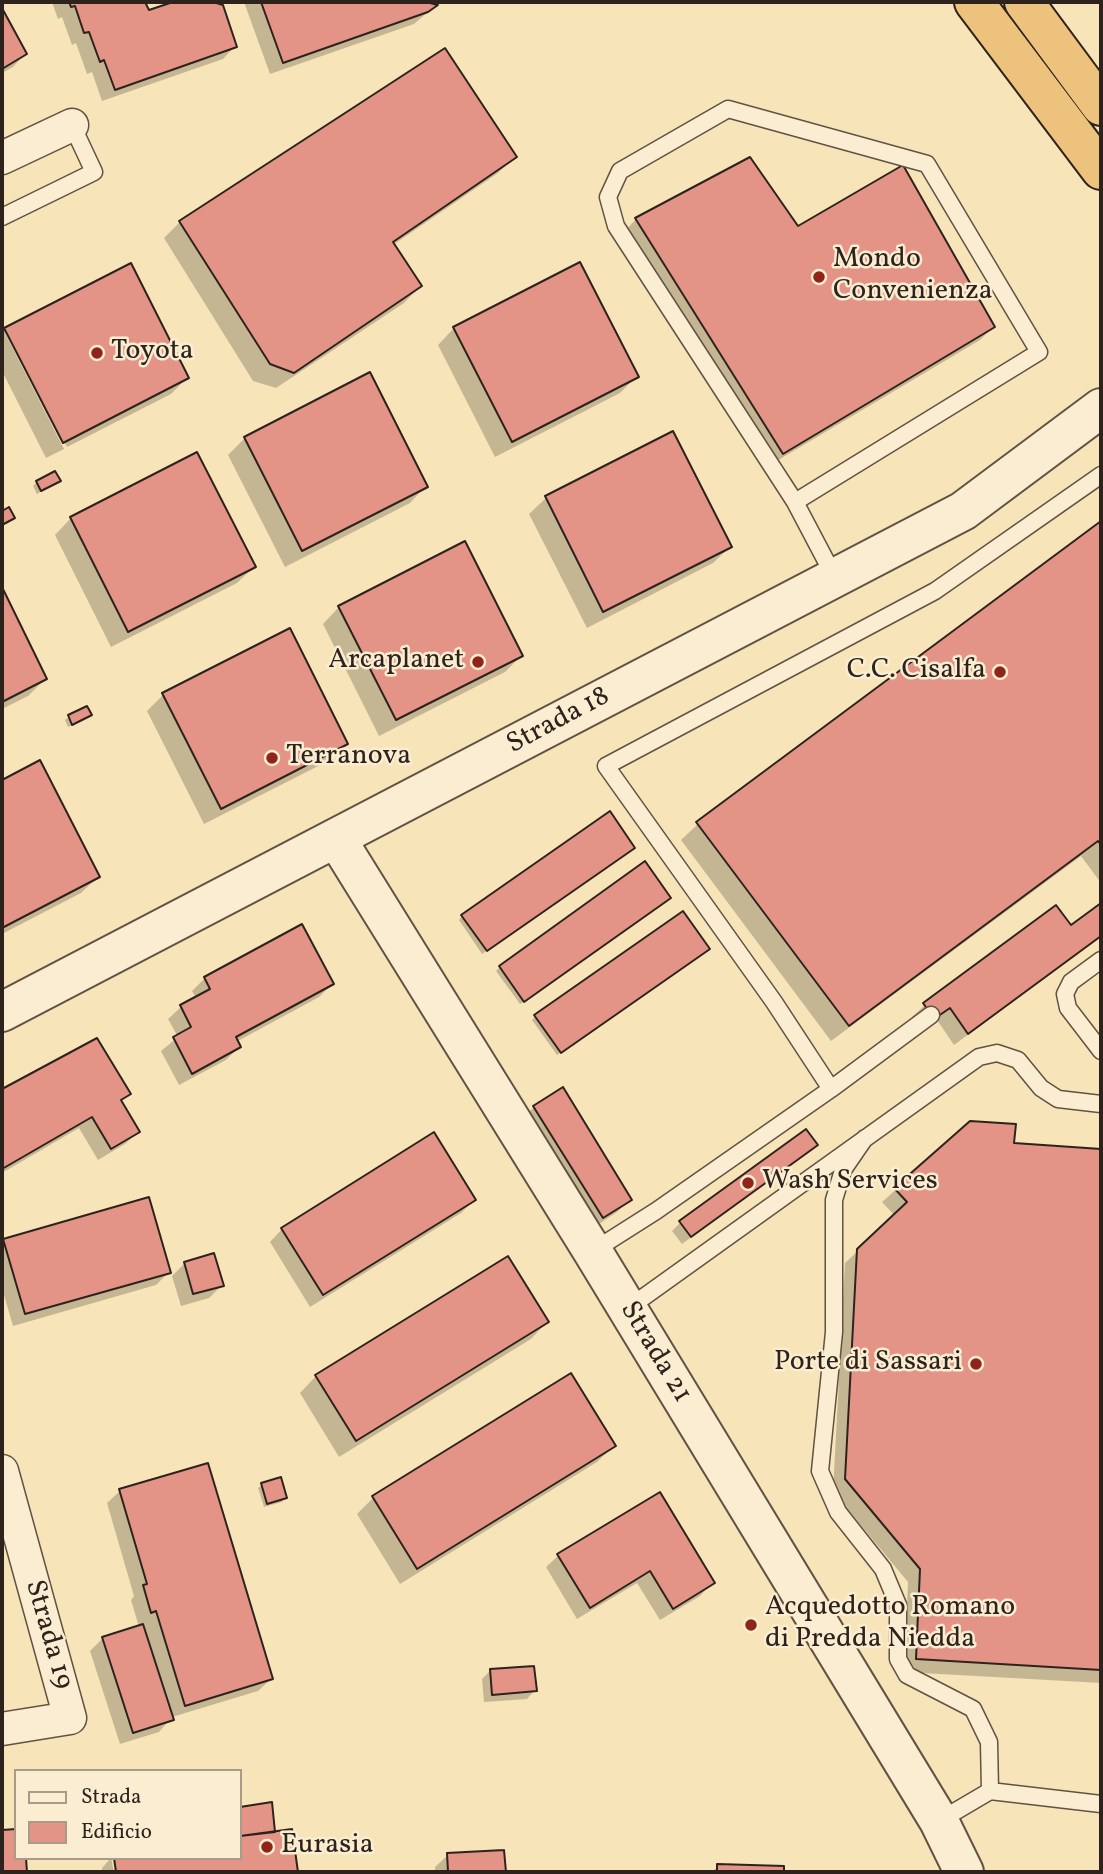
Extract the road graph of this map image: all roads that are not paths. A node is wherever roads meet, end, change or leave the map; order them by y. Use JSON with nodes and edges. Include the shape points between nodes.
{"nodes":[{"id":1,"x":948,"y":2,"type":"edge"},
{"id":2,"x":974,"y":2,"type":"edge"},
{"id":3,"x":1024,"y":2,"type":"edge"},
{"id":4,"x":1043,"y":2,"type":"edge"},
{"id":5,"x":1097,"y":100,"type":"edge"},
{"id":6,"x":72,"y":125,"type":"joint"},
{"id":7,"x":1068,"y":125,"type":"junction"},
{"id":8,"x":2,"y":158,"type":"edge"},
{"id":9,"x":1101,"y":170,"type":"edge"},
{"id":10,"x":2,"y":217,"type":"edge"},
{"id":11,"x":1101,"y":408,"type":"edge"},
{"id":12,"x":1101,"y":475,"type":"edge"},
{"id":13,"x":795,"y":502,"type":"junction"},
{"id":14,"x":835,"y":578,"type":"junction"},
{"id":15,"x":336,"y":838,"type":"junction"},
{"id":16,"x":1101,"y":960,"type":"edge"},
{"id":17,"x":2,"y":1012,"type":"edge"},
{"id":18,"x":932,"y":1016,"type":"dead end"},
{"id":19,"x":1101,"y":1052,"type":"edge"},
{"id":20,"x":831,"y":1089,"type":"junction"},
{"id":21,"x":1101,"y":1104,"type":"edge"},
{"id":22,"x":865,"y":1138,"type":"junction"},
{"id":23,"x":593,"y":1252,"type":"junction"},
{"id":24,"x":627,"y":1309,"type":"junction"},
{"id":25,"x":2,"y":1471,"type":"edge"},
{"id":26,"x":2,"y":1729,"type":"edge"},
{"id":27,"x":990,"y":1791,"type":"junction"},
{"id":28,"x":1101,"y":1804,"type":"edge"},
{"id":29,"x":939,"y":1821,"type":"junction"},
{"id":30,"x":964,"y":1872,"type":"edge"}],
"edges":[{"from":1,"to":7,"type":"highway"},
{"from":2,"to":7,"type":"highway"},
{"from":3,"to":5,"type":"highway"},
{"from":4,"to":5,"type":"highway"},
{"from":6,"to":8,"type":"street"},
{"from":6,"to":10,"type":"lane","via":[[94,172]]},
{"from":7,"to":9,"type":"highway"},
{"from":11,"to":14,"type":"street","name":"Strada 18","via":[[963,511]]},
{"from":12,"to":20,"type":"lane","via":[[935,590],[606,766]]},
{"from":13,"to":13,"type":"lane","via":[[1039,352],[927,164],[729,109],[620,171],[608,197],[616,226]]},
{"from":13,"to":14,"type":"lane"},
{"from":14,"to":15,"type":"street","name":"Strada 18"},
{"from":15,"to":17,"type":"street","name":"Strada 18"},
{"from":15,"to":23,"type":"street","name":"Strada 21"},
{"from":16,"to":19,"type":"lane","via":[[1071,982],[1065,994],[1068,1008]]},
{"from":18,"to":20,"type":"lane"},
{"from":20,"to":23,"type":"lane"},
{"from":21,"to":22,"type":"lane","via":[[1058,1099],[1041,1088],[1018,1060],[997,1053],[979,1057]]},
{"from":22,"to":24,"type":"lane"},
{"from":22,"to":27,"type":"lane","via":[[843,1170],[834,1200],[834,1332],[820,1471],[838,1512],[883,1569],[898,1605],[898,1659],[907,1675],[974,1709],[989,1742]]},
{"from":23,"to":24,"type":"street","name":"Strada 21"},
{"from":24,"to":29,"type":"street","name":"Strada 21"},
{"from":25,"to":26,"type":"street","name":"Strada 19","via":[[70,1718]]},
{"from":27,"to":28,"type":"lane"},
{"from":27,"to":29,"type":"lane"},
{"from":29,"to":30,"type":"street","name":"Strada 21"}]}
